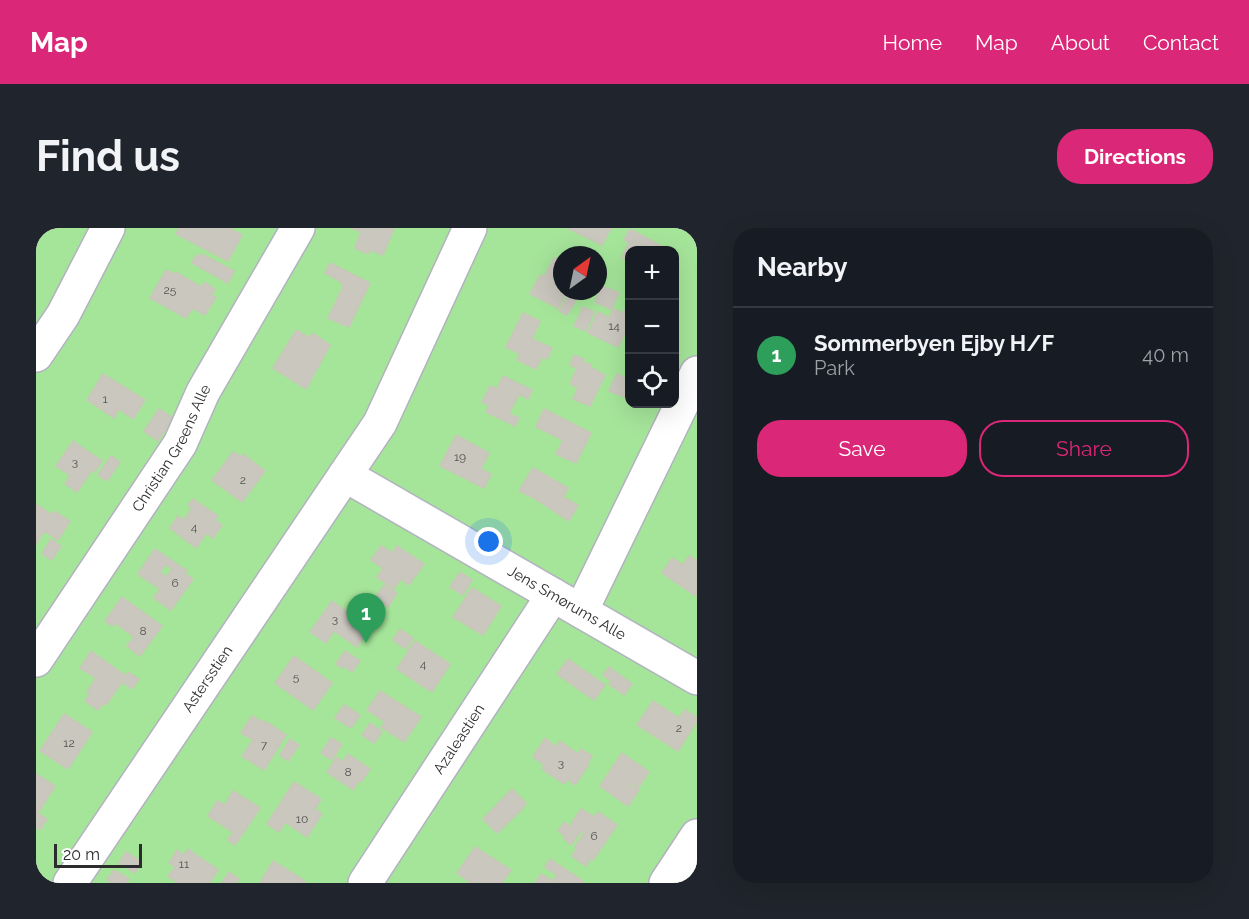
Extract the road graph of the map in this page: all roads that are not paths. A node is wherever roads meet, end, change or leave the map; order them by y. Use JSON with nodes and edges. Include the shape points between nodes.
{"nodes":[{"id":1,"x":108,"y":228,"type":"edge"},
{"id":2,"x":298,"y":228,"type":"edge"},
{"id":3,"x":470,"y":228,"type":"edge"},
{"id":4,"x":36,"y":356,"type":"edge"},
{"id":5,"x":697,"y":373,"type":"edge"},
{"id":6,"x":345,"y":475,"type":"junction"},
{"id":7,"x":553,"y":595,"type":"junction"},
{"id":8,"x":581,"y":611,"type":"junction"},
{"id":9,"x":36,"y":660,"type":"edge"},
{"id":10,"x":697,"y":678,"type":"edge"},
{"id":11,"x":697,"y":836,"type":"edge"},
{"id":12,"x":679,"y":878,"type":"edge"},
{"id":13,"x":70,"y":883,"type":"edge"},
{"id":14,"x":365,"y":883,"type":"edge"}],
"edges":[{"from":1,"to":4,"type":"lane","via":[[63,315]]},
{"from":2,"to":9,"type":"lane","name":"Christian Greens Alle","via":[[203,392],[180,444]]},
{"from":3,"to":6,"type":"lane","name":"Astersstien","via":[[380,423]]},
{"from":5,"to":8,"type":"lane"},
{"from":6,"to":7,"type":"lane","name":"Jens Smørums Alle"},
{"from":6,"to":13,"type":"lane","name":"Astersstien"},
{"from":7,"to":8,"type":"lane","name":"Jens Smørums Alle"},
{"from":7,"to":14,"type":"lane","name":"Azaleastien"},
{"from":8,"to":10,"type":"lane","name":"Jens Smørums Alle"},
{"from":11,"to":12,"type":"lane"}]}
